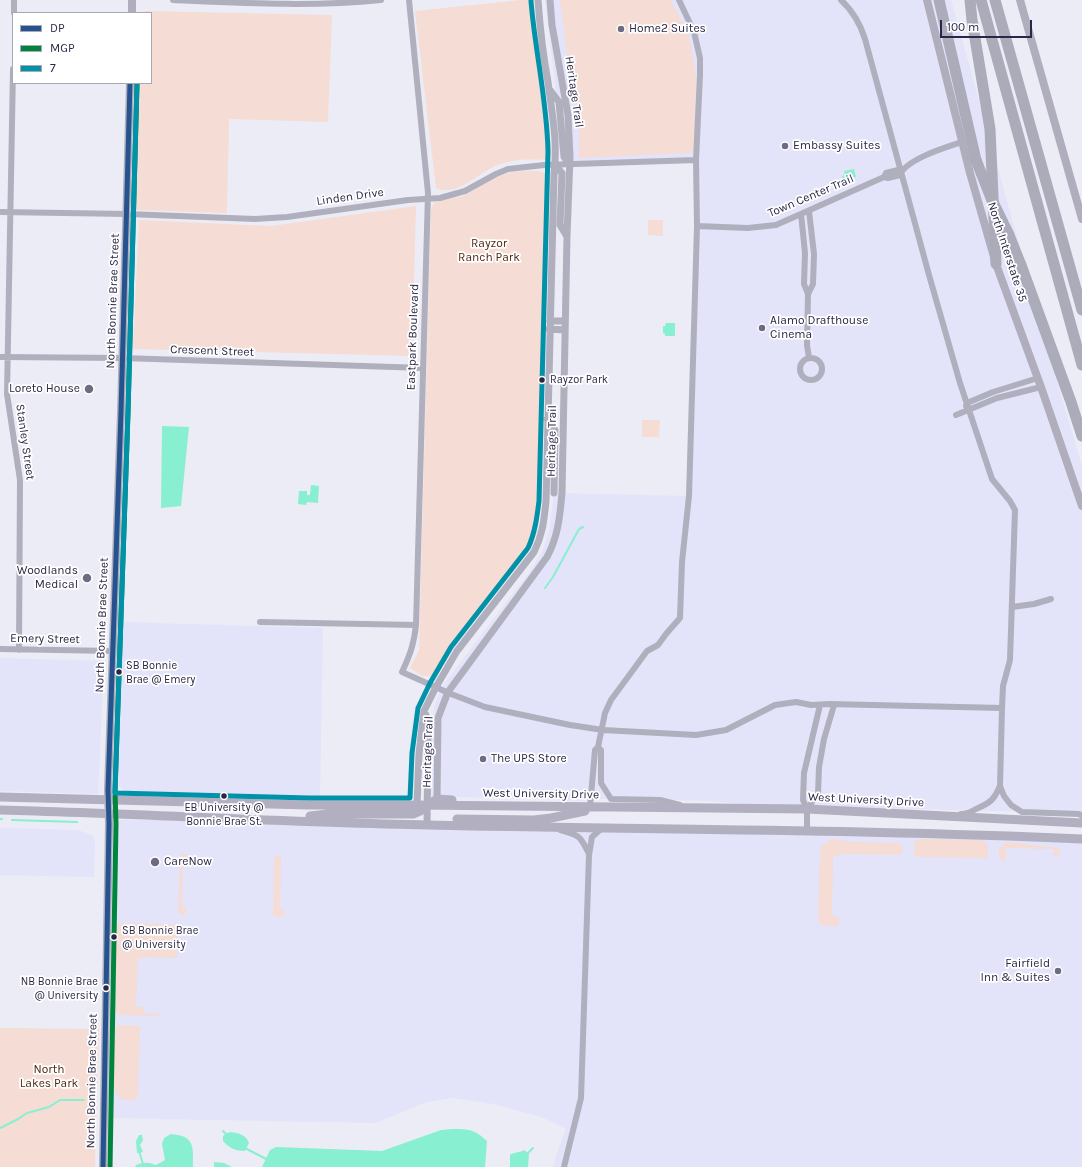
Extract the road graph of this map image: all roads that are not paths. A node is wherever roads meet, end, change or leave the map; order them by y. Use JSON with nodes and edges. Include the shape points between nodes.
{"nodes":[{"id":1,"x":14,"y":0,"type":"edge"},
{"id":2,"x":132,"y":0,"type":"edge"},
{"id":3,"x":173,"y":0,"type":"edge"},
{"id":4,"x":381,"y":0,"type":"edge"},
{"id":5,"x":409,"y":0,"type":"edge"},
{"id":6,"x":538,"y":0,"type":"edge"},
{"id":7,"x":550,"y":0,"type":"edge"},
{"id":8,"x":679,"y":0,"type":"edge"},
{"id":9,"x":841,"y":0,"type":"edge"},
{"id":10,"x":927,"y":0,"type":"edge"},
{"id":11,"x":939,"y":0,"type":"edge"},
{"id":12,"x":970,"y":0,"type":"edge"},
{"id":13,"x":981,"y":0,"type":"edge"},
{"id":14,"x":995,"y":0,"type":"edge"},
{"id":15,"x":1020,"y":0,"type":"edge"},
{"id":16,"x":14,"y":12,"type":"edge"},
{"id":17,"x":132,"y":12,"type":"edge"},
{"id":18,"x":13,"y":84,"type":"edge"},
{"id":19,"x":130,"y":84,"type":"edge"},
{"id":20,"x":549,"y":90,"type":"junction"},
{"id":21,"x":962,"y":142,"type":"junction"},
{"id":22,"x":696,"y":160,"type":"junction"},
{"id":23,"x":555,"y":165,"type":"junction"},
{"id":24,"x":570,"y":165,"type":"junction"},
{"id":25,"x":901,"y":171,"type":"junction"},
{"id":26,"x":428,"y":199,"type":"junction"},
{"id":27,"x":808,"y":211,"type":"junction"},
{"id":28,"x":0,"y":212,"type":"edge"},
{"id":29,"x":10,"y":212,"type":"junction"},
{"id":30,"x":127,"y":214,"type":"junction"},
{"id":31,"x":801,"y":214,"type":"junction"},
{"id":32,"x":1082,"y":219,"type":"edge"},
{"id":33,"x":697,"y":226,"type":"junction"},
{"id":34,"x":567,"y":236,"type":"junction"},
{"id":35,"x":996,"y":264,"type":"junction"},
{"id":36,"x":808,"y":294,"type":"junction"},
{"id":37,"x":1082,"y":310,"type":"edge"},
{"id":38,"x":550,"y":321,"type":"junction"},
{"id":39,"x":565,"y":321,"type":"junction"},
{"id":40,"x":549,"y":329,"type":"junction"},
{"id":41,"x":565,"y":330,"type":"junction"},
{"id":42,"x":0,"y":357,"type":"edge"},
{"id":43,"x":7,"y":357,"type":"junction"},
{"id":44,"x":123,"y":358,"type":"junction"},
{"id":45,"x":809,"y":358,"type":"junction"},
{"id":46,"x":1082,"y":365,"type":"edge"},
{"id":47,"x":423,"y":368,"type":"junction"},
{"id":48,"x":1038,"y":378,"type":"junction"},
{"id":49,"x":1041,"y":387,"type":"junction"},
{"id":50,"x":967,"y":403,"type":"junction"},
{"id":51,"x":967,"y":411,"type":"junction"},
{"id":52,"x":956,"y":415,"type":"dead end"},
{"id":53,"x":547,"y":419,"type":"junction"},
{"id":54,"x":1082,"y":436,"type":"edge"},
{"id":55,"x":554,"y":493,"type":"dead end"},
{"id":56,"x":1082,"y":506,"type":"edge"},
{"id":57,"x":1051,"y":598,"type":"dead end"},
{"id":58,"x":1012,"y":607,"type":"junction"},
{"id":59,"x":260,"y":622,"type":"dead end"},
{"id":60,"x":416,"y":625,"type":"junction"},
{"id":61,"x":0,"y":649,"type":"edge"},
{"id":62,"x":19,"y":650,"type":"junction"},
{"id":63,"x":113,"y":652,"type":"junction"},
{"id":64,"x":436,"y":687,"type":"junction"},
{"id":65,"x":448,"y":692,"type":"junction"},
{"id":66,"x":820,"y":705,"type":"junction"},
{"id":67,"x":834,"y":705,"type":"junction"},
{"id":68,"x":426,"y":708,"type":"junction"},
{"id":69,"x":1002,"y":708,"type":"junction"},
{"id":70,"x":601,"y":730,"type":"junction"},
{"id":71,"x":598,"y":747,"type":"junction"},
{"id":72,"x":1000,"y":786,"type":"junction"},
{"id":73,"x":0,"y":797,"type":"edge"},
{"id":74,"x":437,"y":799,"type":"junction"},
{"id":75,"x":108,"y":800,"type":"junction"},
{"id":76,"x":417,"y":805,"type":"junction"},
{"id":77,"x":427,"y":805,"type":"junction"},
{"id":78,"x":541,"y":806,"type":"junction"},
{"id":79,"x":590,"y":807,"type":"junction"},
{"id":80,"x":604,"y":807,"type":"junction"},
{"id":81,"x":693,"y":808,"type":"junction"},
{"id":82,"x":807,"y":809,"type":"junction"},
{"id":83,"x":0,"y":810,"type":"edge"},
{"id":84,"x":108,"y":814,"type":"junction"},
{"id":85,"x":937,"y":816,"type":"junction"},
{"id":86,"x":1082,"y":816,"type":"edge"},
{"id":87,"x":994,"y":819,"type":"junction"},
{"id":88,"x":292,"y":820,"type":"junction"},
{"id":89,"x":1082,"y":823,"type":"edge"},
{"id":90,"x":427,"y":825,"type":"junction"},
{"id":91,"x":551,"y":827,"type":"junction"},
{"id":92,"x":602,"y":828,"type":"junction"},
{"id":93,"x":807,"y":831,"type":"junction"},
{"id":94,"x":993,"y":835,"type":"junction"},
{"id":95,"x":1082,"y":839,"type":"edge"},
{"id":96,"x":589,"y":855,"type":"junction"},
{"id":97,"x":103,"y":1167,"type":"edge"},
{"id":98,"x":564,"y":1167,"type":"edge"}],
"edges":[{"from":1,"to":16,"type":"street"},
{"from":2,"to":17,"type":"main road"},
{"from":3,"to":4,"type":"street","via":[[257,3],[351,3]]},
{"from":5,"to":26,"type":"street","name":"Eastpark Boulevard"},
{"from":6,"to":20,"type":"street","name":"Heritage Trail"},
{"from":7,"to":24,"type":"street","name":"Heritage Trail","via":[[568,115]]},
{"from":8,"to":22,"type":"street","via":[[694,32],[700,58]]},
{"from":9,"to":25,"type":"street","via":[[848,6],[861,27]]},
{"from":10,"to":21,"type":"main road","name":"North Interstate 35"},
{"from":11,"to":54,"type":"highway","bridge":true,"via":[[976,160],[990,198],[1021,265],[1072,402]]},
{"from":12,"to":35,"type":"highway","via":[[990,129]]},
{"from":13,"to":46,"type":"highway"},
{"from":14,"to":37,"type":"highway"},
{"from":15,"to":32,"type":"main road"},
{"from":18,"to":29,"type":"street","name":"Stanley Street"},
{"from":19,"to":30,"type":"main road","name":"North Bonnie Brae Street"},
{"from":20,"to":23,"type":"street","name":"Heritage Trail","via":[[555,131]]},
{"from":20,"to":24,"type":"street","via":[[559,102],[564,157]]},
{"from":21,"to":25,"type":"street","name":"Town Center Trail","via":[[927,155]]},
{"from":21,"to":35,"type":"main road","name":"North Interstate 35"},
{"from":22,"to":24,"type":"street","name":"Linden Drive"},
{"from":22,"to":33,"type":"street"},
{"from":23,"to":24,"type":"street","name":"Linden Drive"},
{"from":23,"to":26,"type":"street","name":"Linden Drive","via":[[508,169],[465,191]]},
{"from":23,"to":34,"type":"street","via":[[562,173],[560,224]]},
{"from":23,"to":38,"type":"street","name":"Heritage Trail"},
{"from":24,"to":34,"type":"street","name":"Heritage Trail"},
{"from":25,"to":27,"type":"street","name":"Town Center Trail","via":[[900,175],[884,177]]},
{"from":25,"to":50,"type":"street"},
{"from":26,"to":30,"type":"street","name":"Linden Drive","via":[[287,218]]},
{"from":26,"to":47,"type":"street","name":"Eastpark Boulevard"},
{"from":27,"to":31,"type":"street","name":"Town Center Trail"},
{"from":27,"to":36,"type":"street","via":[[814,254],[813,284]]},
{"from":28,"to":29,"type":"street","name":"Linden Drive"},
{"from":29,"to":30,"type":"street","name":"Linden Drive"},
{"from":29,"to":43,"type":"street","name":"Stanley Street"},
{"from":30,"to":44,"type":"main road","name":"North Bonnie Brae Street"},
{"from":31,"to":33,"type":"street","name":"Town Center Trail","via":[[776,224],[748,228]]},
{"from":31,"to":36,"type":"street","via":[[805,253],[804,284]]},
{"from":33,"to":70,"type":"street","via":[[689,496],[682,562],[680,618],[658,645],[647,651],[611,700],[604,713]]},
{"from":34,"to":39,"type":"street","name":"Heritage Trail"},
{"from":35,"to":48,"type":"main road","name":"North Interstate 35"},
{"from":36,"to":45,"type":"street"},
{"from":38,"to":39,"type":"street"},
{"from":38,"to":40,"type":"street","name":"Heritage Trail"},
{"from":39,"to":41,"type":"street","name":"Heritage Trail"},
{"from":40,"to":41,"type":"street"},
{"from":40,"to":53,"type":"street","name":"Heritage Trail"},
{"from":41,"to":65,"type":"street","name":"Heritage Trail","via":[[562,493],[557,535],[547,557]]},
{"from":42,"to":43,"type":"street","name":"Crescent Street"},
{"from":43,"to":44,"type":"street","name":"Crescent Street"},
{"from":43,"to":62,"type":"street","name":"Stanley Street","via":[[7,394],[20,480]]},
{"from":44,"to":47,"type":"street","name":"Crescent Street"},
{"from":44,"to":63,"type":"main road","name":"North Bonnie Brae Street"},
{"from":45,"to":45,"type":"street","via":[[800,366],[805,381],[821,378],[820,363]]},
{"from":47,"to":60,"type":"street","name":"Eastpark Boulevard"},
{"from":48,"to":49,"type":"main road","name":"North Interstate 35"},
{"from":48,"to":50,"type":"street"},
{"from":49,"to":51,"type":"street","via":[[997,398]]},
{"from":49,"to":56,"type":"main road","name":"North Interstate 35"},
{"from":50,"to":51,"type":"street"},
{"from":51,"to":52,"type":"street"},
{"from":51,"to":58,"type":"street","via":[[992,479],[1015,510]]},
{"from":53,"to":55,"type":"street","via":[[555,430]]},
{"from":53,"to":64,"type":"street","name":"Heritage Trail","via":[[546,501],[541,539],[534,552],[457,651]]},
{"from":57,"to":58,"type":"street","via":[[1034,604]]},
{"from":58,"to":69,"type":"street","via":[[1010,660],[1003,686]]},
{"from":59,"to":60,"type":"street"},
{"from":60,"to":64,"type":"street","name":"Eastpark Boulevard","via":[[414,642],[402,672]]},
{"from":61,"to":62,"type":"street","name":"Emery Street"},
{"from":62,"to":63,"type":"street","name":"Emery Street"},
{"from":63,"to":75,"type":"main road","name":"North Bonnie Brae Street"},
{"from":64,"to":65,"type":"street"},
{"from":64,"to":68,"type":"street","name":"Heritage Trail"},
{"from":65,"to":70,"type":"street","via":[[485,706],[570,726]]},
{"from":65,"to":74,"type":"street","name":"Heritage Trail","via":[[438,718]]},
{"from":66,"to":67,"type":"street"},
{"from":66,"to":70,"type":"street","via":[[811,706],[796,702],[775,705],[726,730],[696,735]]},
{"from":66,"to":82,"type":"street","via":[[804,773],[803,800]]},
{"from":67,"to":69,"type":"street"},
{"from":67,"to":82,"type":"street","via":[[824,739],[818,794]]},
{"from":68,"to":76,"type":"street","name":"Heritage Trail","via":[[419,754]]},
{"from":68,"to":77,"type":"street","name":"Heritage Trail"},
{"from":69,"to":72,"type":"street"},
{"from":70,"to":71,"type":"street"},
{"from":71,"to":79,"type":"street","via":[[595,750]]},
{"from":71,"to":81,"type":"street","via":[[601,750],[601,783],[611,799],[660,800]]},
{"from":72,"to":85,"type":"street","via":[[988,804],[966,814]]},
{"from":72,"to":86,"type":"street","via":[[1011,805],[1022,812]]},
{"from":73,"to":75,"type":"main road","name":"West University Drive"},
{"from":74,"to":77,"type":"main road"},
{"from":74,"to":78,"type":"main road","via":[[532,800]]},
{"from":75,"to":76,"type":"main road","name":"West University Drive"},
{"from":75,"to":84,"type":"main road","name":"North Bonnie Brae Street"},
{"from":76,"to":77,"type":"main road","name":"West University Drive"},
{"from":77,"to":78,"type":"main road","name":"West University Drive"},
{"from":77,"to":88,"type":"main road","via":[[413,814],[328,814]]},
{"from":77,"to":90,"type":"street","name":"Heritage Trail"},
{"from":78,"to":79,"type":"main road","name":"West University Drive"},
{"from":79,"to":80,"type":"main road","name":"West University Drive"},
{"from":80,"to":81,"type":"main road","name":"West University Drive"},
{"from":80,"to":90,"type":"main road","via":[[534,820],[442,819]]},
{"from":81,"to":82,"type":"main road","name":"West University Drive"},
{"from":82,"to":85,"type":"main road","name":"West University Drive"},
{"from":82,"to":93,"type":"street"},
{"from":83,"to":84,"type":"main road"},
{"from":84,"to":88,"type":"main road"},
{"from":84,"to":97,"type":"main road","name":"North Bonnie Brae Street"},
{"from":85,"to":87,"type":"main road","name":"West University Drive"},
{"from":87,"to":89,"type":"main road","name":"West University Drive"},
{"from":87,"to":94,"type":"main road"},
{"from":88,"to":90,"type":"main road"},
{"from":90,"to":91,"type":"main road"},
{"from":91,"to":92,"type":"main road"},
{"from":91,"to":96,"type":"street","via":[[577,835]]},
{"from":92,"to":93,"type":"main road"},
{"from":92,"to":96,"type":"street","via":[[592,838]]},
{"from":93,"to":94,"type":"main road"},
{"from":94,"to":95,"type":"main road"},
{"from":96,"to":98,"type":"street","via":[[581,1098]]}]}
